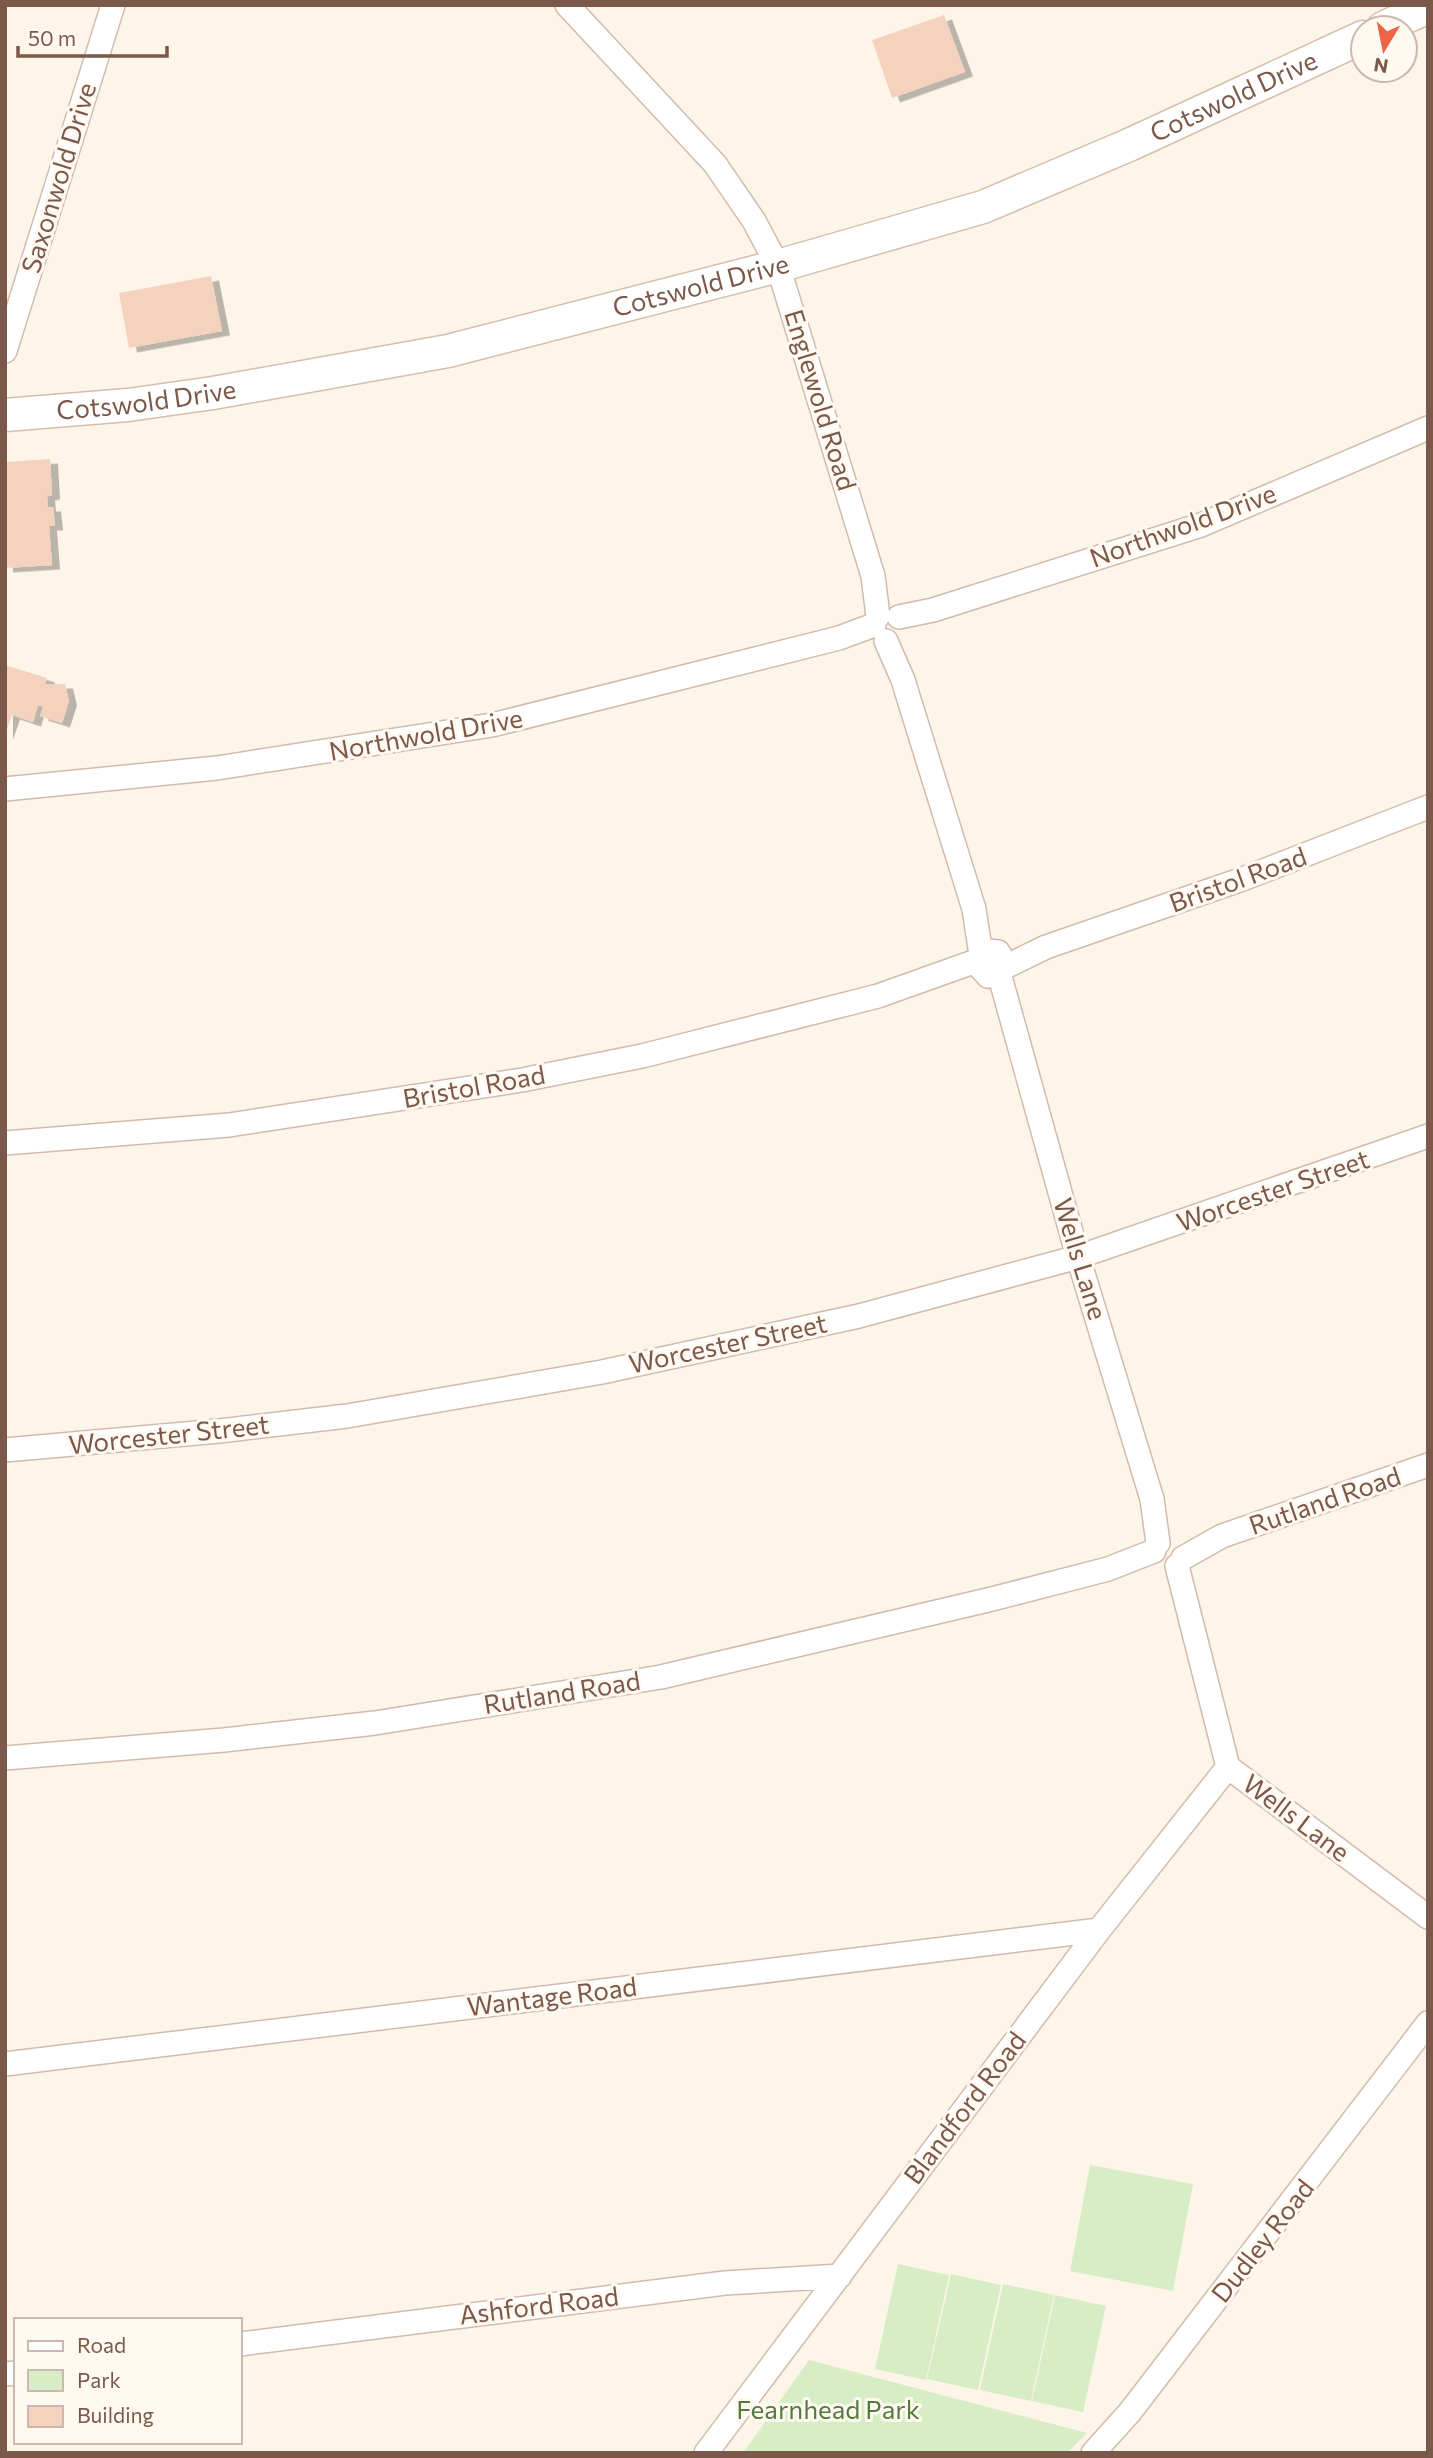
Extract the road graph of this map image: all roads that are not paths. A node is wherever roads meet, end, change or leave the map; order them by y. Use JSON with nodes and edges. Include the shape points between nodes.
{"nodes":[{"id":1,"x":113,"y":5,"type":"edge"},
{"id":2,"x":567,"y":5,"type":"edge"},
{"id":3,"x":1349,"y":43,"type":"edge"},
{"id":4,"x":779,"y":266,"type":"junction"},
{"id":5,"x":5,"y":351,"type":"edge"},
{"id":6,"x":5,"y":415,"type":"edge"},
{"id":7,"x":1428,"y":428,"type":"edge"},
{"id":8,"x":888,"y":627,"type":"junction"},
{"id":9,"x":5,"y":789,"type":"edge"},
{"id":10,"x":1428,"y":807,"type":"edge"},
{"id":11,"x":991,"y":964,"type":"junction"},
{"id":12,"x":1428,"y":1136,"type":"edge"},
{"id":13,"x":5,"y":1143,"type":"edge"},
{"id":14,"x":1079,"y":1257,"type":"junction"},
{"id":15,"x":5,"y":1450,"type":"edge"},
{"id":16,"x":1428,"y":1465,"type":"edge"},
{"id":17,"x":1169,"y":1554,"type":"junction"},
{"id":18,"x":5,"y":1758,"type":"edge"},
{"id":19,"x":1228,"y":1767,"type":"junction"},
{"id":20,"x":1428,"y":1917,"type":"edge"},
{"id":21,"x":1099,"y":1930,"type":"junction"},
{"id":22,"x":1428,"y":2023,"type":"edge"},
{"id":23,"x":5,"y":2063,"type":"edge"},
{"id":24,"x":840,"y":2276,"type":"junction"},
{"id":25,"x":242,"y":2344,"type":"edge"},
{"id":26,"x":706,"y":2453,"type":"edge"},
{"id":27,"x":1093,"y":2453,"type":"edge"}],
"edges":[{"from":1,"to":5,"type":"street","name":"Saxonwold Drive"},
{"from":2,"to":4,"type":"street","name":"Englewold Road","via":[[715,164]]},
{"from":3,"to":4,"type":"main road","name":"Cotswold Drive","via":[[1129,145],[983,206]]},
{"from":4,"to":6,"type":"main road","name":"Cotswold Drive","via":[[448,351],[213,393]]},
{"from":4,"to":8,"type":"street","name":"Englewold Road","via":[[873,576],[883,590]]},
{"from":7,"to":8,"type":"street","name":"Northwold Drive","via":[[1201,525]]},
{"from":8,"to":9,"type":"street","name":"Northwold Drive","via":[[571,707],[432,736],[217,768]]},
{"from":8,"to":11,"type":"street","name":"Englewold Road"},
{"from":10,"to":11,"type":"street","name":"Bristol Road","via":[[1240,880]]},
{"from":11,"to":13,"type":"street","name":"Bristol Road","via":[[642,1056],[522,1080],[229,1125]]},
{"from":11,"to":14,"type":"street","name":"Wells Lane"},
{"from":12,"to":14,"type":"street","name":"Worcester Street"},
{"from":14,"to":15,"type":"street","name":"Worcester Street","via":[[859,1316],[576,1376],[323,1419]]},
{"from":14,"to":17,"type":"street","name":"Wells Lane"},
{"from":16,"to":17,"type":"street","name":"Rutland Road"},
{"from":17,"to":18,"type":"street","name":"Rutland Road","via":[[661,1677],[375,1723]]},
{"from":17,"to":19,"type":"street","name":"Wells Lane"},
{"from":19,"to":20,"type":"street","name":"Wells Lane"},
{"from":19,"to":21,"type":"street","name":"Blandford Road"},
{"from":21,"to":23,"type":"street","name":"Wantage Road"},
{"from":21,"to":24,"type":"street","name":"Blandford Road"},
{"from":22,"to":27,"type":"street","name":"Dudley Road","via":[[1139,2401]]},
{"from":24,"to":25,"type":"street","name":"Ashford Road","via":[[725,2283]]},
{"from":24,"to":26,"type":"street","name":"Blandford Road"}]}
